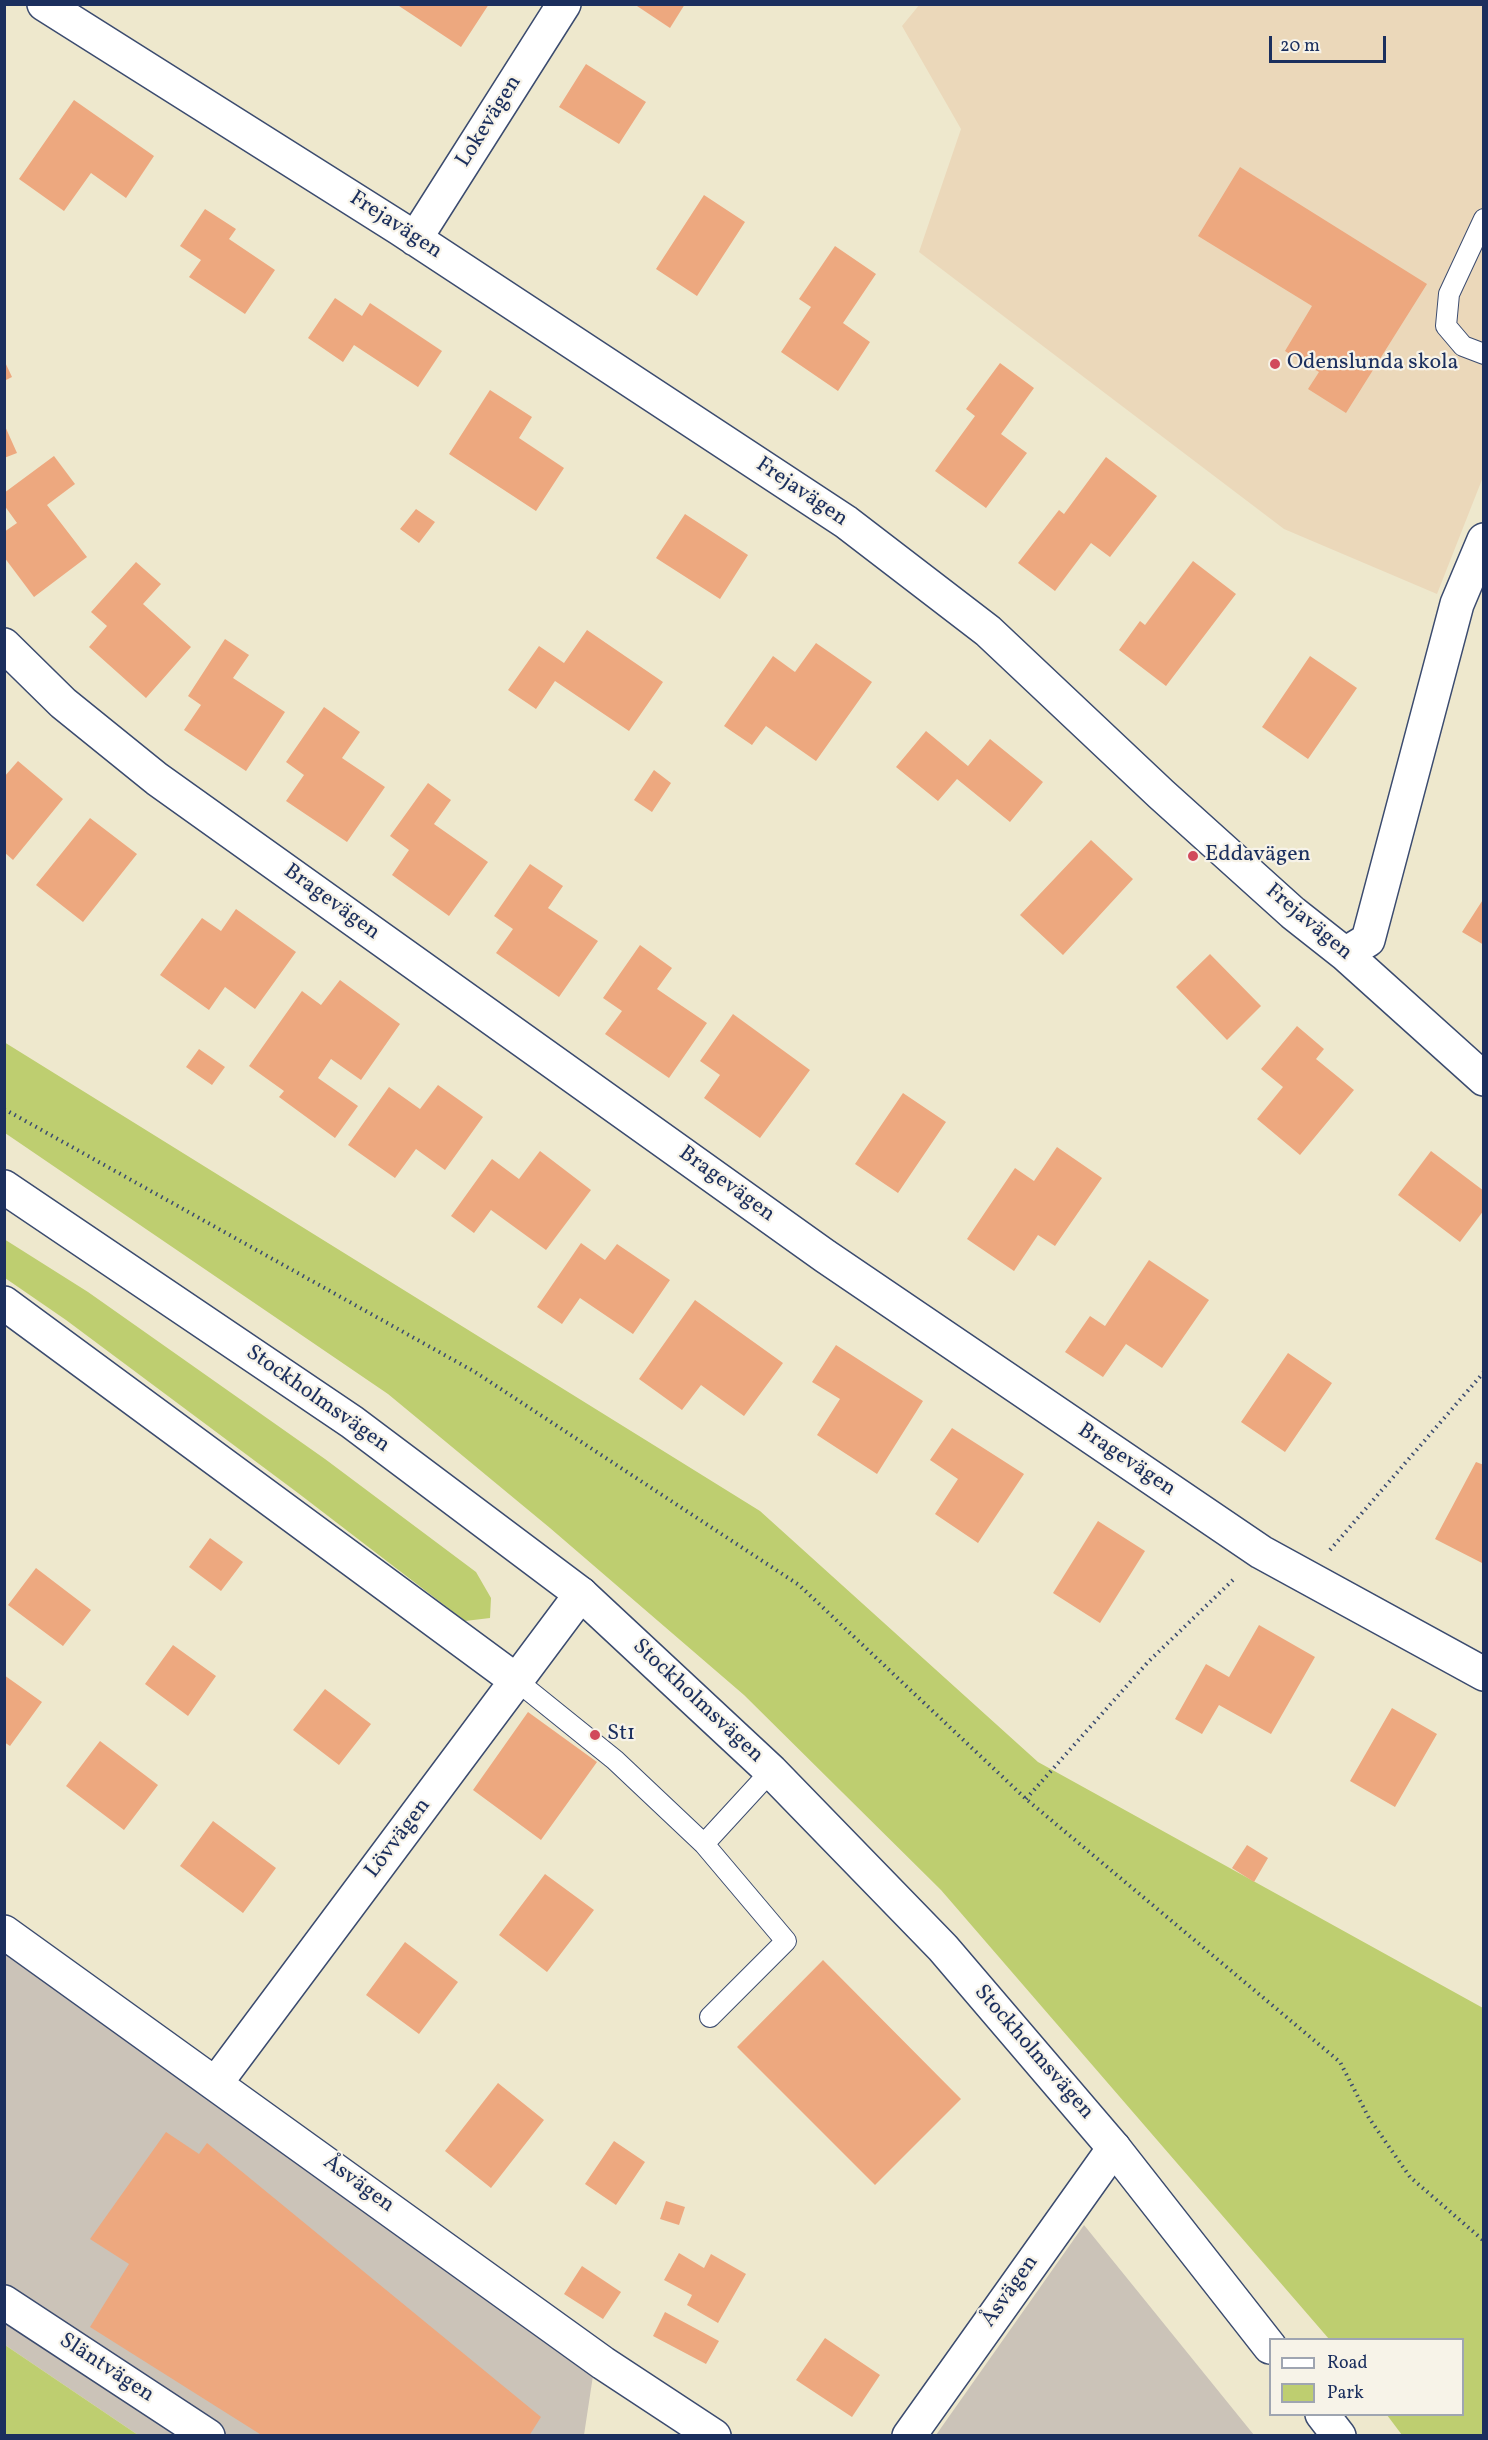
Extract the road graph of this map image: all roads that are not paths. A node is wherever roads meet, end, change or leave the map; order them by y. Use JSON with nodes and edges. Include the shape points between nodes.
{"nodes":[{"id":1,"x":44,"y":4,"type":"edge"},
{"id":2,"x":564,"y":4,"type":"edge"},
{"id":3,"x":1484,"y":219,"type":"edge"},
{"id":4,"x":416,"y":239,"type":"junction"},
{"id":5,"x":1484,"y":354,"type":"edge"},
{"id":6,"x":1484,"y":540,"type":"edge"},
{"id":7,"x":4,"y":645,"type":"edge"},
{"id":8,"x":1345,"y":954,"type":"junction"},
{"id":9,"x":1484,"y":1079,"type":"edge"},
{"id":10,"x":4,"y":1188,"type":"edge"},
{"id":11,"x":4,"y":1303,"type":"edge"},
{"id":12,"x":581,"y":1594,"type":"junction"},
{"id":13,"x":1484,"y":1674,"type":"edge"},
{"id":14,"x":518,"y":1680,"type":"junction"},
{"id":15,"x":771,"y":1771,"type":"junction"},
{"id":16,"x":704,"y":1844,"type":"junction"},
{"id":17,"x":4,"y":1932,"type":"edge"},
{"id":18,"x":710,"y":2017,"type":"dead end"},
{"id":19,"x":216,"y":2083,"type":"junction"},
{"id":20,"x":1114,"y":2148,"type":"junction"},
{"id":21,"x":4,"y":2302,"type":"edge"},
{"id":22,"x":1269,"y":2346,"type":"edge"},
{"id":23,"x":1323,"y":2416,"type":"edge"},
{"id":24,"x":208,"y":2436,"type":"edge"},
{"id":25,"x":714,"y":2436,"type":"edge"},
{"id":26,"x":909,"y":2436,"type":"edge"},
{"id":27,"x":1339,"y":2436,"type":"edge"}],
"edges":[{"from":1,"to":4,"type":"street","name":"Frejavägen"},
{"from":2,"to":4,"type":"street","name":"Lokevägen"},
{"from":3,"to":5,"type":"lane","via":[[1449,294],[1446,326],[1463,346]]},
{"from":4,"to":8,"type":"street","name":"Frejavägen","via":[[846,522],[988,631],[1161,794]]},
{"from":6,"to":8,"type":"street","via":[[1457,604],[1368,940]]},
{"from":7,"to":13,"type":"street","name":"Bragevägen","via":[[63,703],[167,786],[825,1256],[1261,1552]]},
{"from":8,"to":9,"type":"street","name":"Frejavägen"},
{"from":10,"to":12,"type":"street","name":"Stockholmsvägen","via":[[352,1422]]},
{"from":11,"to":14,"type":"street"},
{"from":12,"to":14,"type":"street","name":"Lövvägen"},
{"from":12,"to":15,"type":"street","name":"Stockholmsvägen"},
{"from":14,"to":16,"type":"lane","via":[[615,1760]]},
{"from":14,"to":19,"type":"street","name":"Lövvägen"},
{"from":15,"to":16,"type":"lane"},
{"from":15,"to":20,"type":"street","name":"Stockholmsvägen","via":[[943,1948]]},
{"from":16,"to":18,"type":"lane","via":[[786,1941]]},
{"from":17,"to":19,"type":"street","name":"Åsvägen"},
{"from":19,"to":25,"type":"street","name":"Åsvägen","via":[[603,2363]]},
{"from":20,"to":22,"type":"street","name":"Stockholmsvägen"},
{"from":20,"to":26,"type":"street","name":"Åsvägen"},
{"from":21,"to":24,"type":"street","name":"Släntvägen"},
{"from":23,"to":27,"type":"street"}]}
